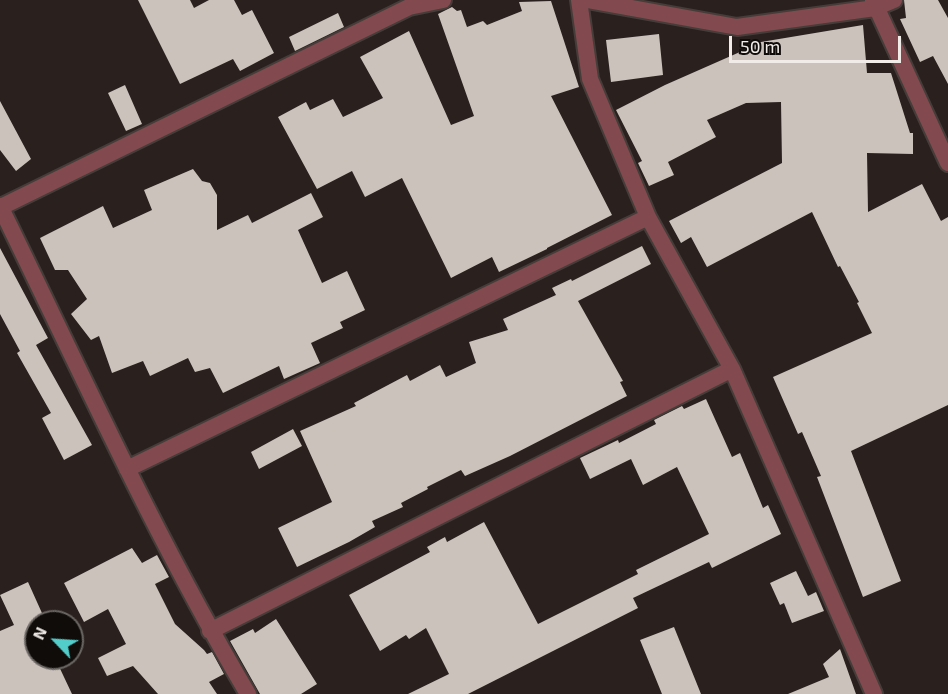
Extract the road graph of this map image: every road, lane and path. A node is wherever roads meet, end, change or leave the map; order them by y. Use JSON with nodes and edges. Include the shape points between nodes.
{"nodes":[{"id":1,"x":443,"y":0,"type":"edge"},
{"id":2,"x":579,"y":0,"type":"edge"},
{"id":3,"x":587,"y":0,"type":"edge"},
{"id":4,"x":894,"y":0,"type":"edge"},
{"id":5,"x":874,"y":4,"type":"edge"},
{"id":6,"x":948,"y":163,"type":"edge"},
{"id":7,"x":0,"y":207,"type":"edge"},
{"id":8,"x":648,"y":217,"type":"junction"},
{"id":9,"x":732,"y":369,"type":"junction"},
{"id":10,"x":127,"y":469,"type":"junction"},
{"id":11,"x":210,"y":631,"type":"junction"},
{"id":12,"x":248,"y":694,"type":"edge"},
{"id":13,"x":874,"y":694,"type":"edge"}],
"edges":[{"from":1,"to":7,"type":"street","via":[[409,6]]},
{"from":2,"to":8,"type":"street","via":[[590,79]]},
{"from":3,"to":5,"type":"street","via":[[737,27]]},
{"from":4,"to":5,"type":"street"},
{"from":5,"to":6,"type":"street"},
{"from":7,"to":10,"type":"street"},
{"from":8,"to":9,"type":"street"},
{"from":8,"to":10,"type":"street"},
{"from":9,"to":11,"type":"street"},
{"from":9,"to":13,"type":"street"},
{"from":10,"to":11,"type":"street"},
{"from":11,"to":12,"type":"street"}]}
